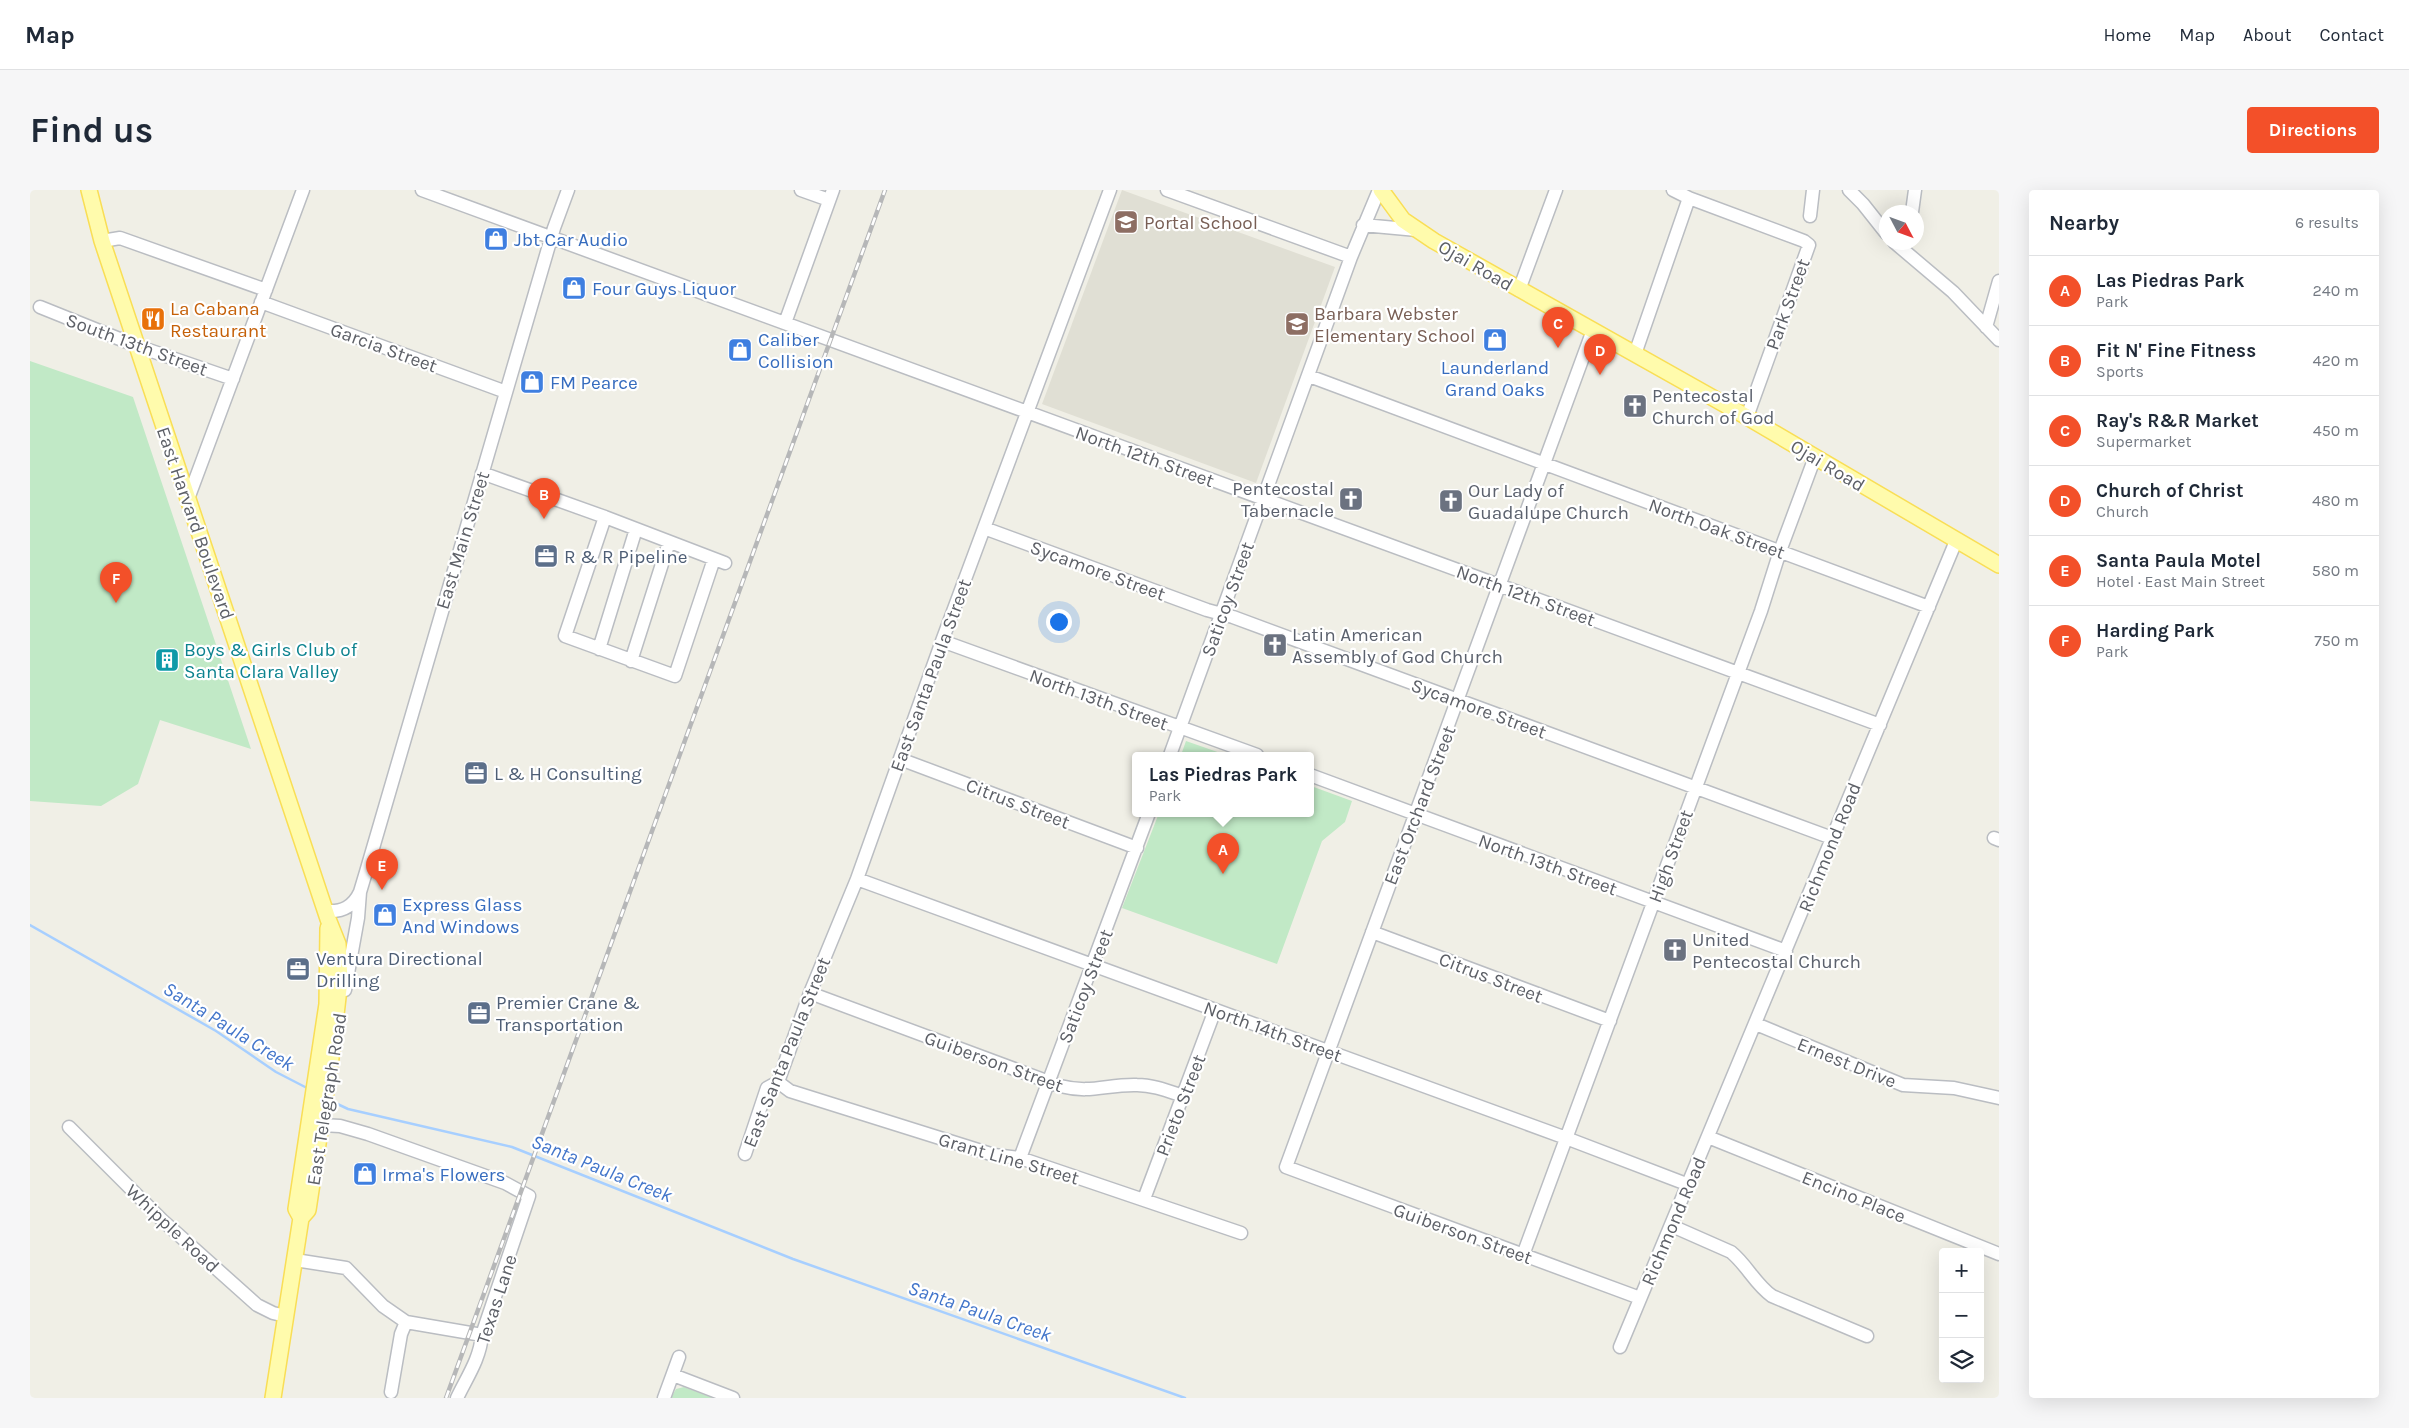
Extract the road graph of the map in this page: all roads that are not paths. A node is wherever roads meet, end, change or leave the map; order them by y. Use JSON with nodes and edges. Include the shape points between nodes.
{"nodes":[{"id":1,"x":89,"y":190,"type":"edge"},
{"id":2,"x":302,"y":190,"type":"edge"},
{"id":3,"x":422,"y":190,"type":"edge"},
{"id":4,"x":568,"y":190,"type":"edge"},
{"id":5,"x":801,"y":190,"type":"edge"},
{"id":6,"x":1110,"y":190,"type":"edge"},
{"id":7,"x":1167,"y":190,"type":"edge"},
{"id":8,"x":1380,"y":190,"type":"edge"},
{"id":9,"x":1556,"y":190,"type":"edge"},
{"id":10,"x":1673,"y":190,"type":"edge"},
{"id":11,"x":1813,"y":190,"type":"edge"},
{"id":12,"x":1850,"y":190,"type":"edge"},
{"id":13,"x":1915,"y":190,"type":"edge"},
{"id":14,"x":831,"y":195,"type":"edge"},
{"id":15,"x":1690,"y":198,"type":"junction"},
{"id":16,"x":1913,"y":205,"type":"edge"},
{"id":17,"x":1810,"y":216,"type":"dead end"},
{"id":18,"x":1879,"y":224,"type":"edge"},
{"id":19,"x":1363,"y":225,"type":"junction"},
{"id":20,"x":1417,"y":230,"type":"junction"},
{"id":21,"x":552,"y":238,"type":"junction"},
{"id":22,"x":102,"y":241,"type":"junction"},
{"id":23,"x":1907,"y":250,"type":"edge"},
{"id":24,"x":1351,"y":257,"type":"junction"},
{"id":25,"x":1999,"y":281,"type":"edge"},
{"id":26,"x":1519,"y":290,"type":"junction"},
{"id":27,"x":263,"y":296,"type":"junction"},
{"id":28,"x":40,"y":307,"type":"dead end"},
{"id":29,"x":785,"y":323,"type":"junction"},
{"id":30,"x":1986,"y":327,"type":"junction"},
{"id":31,"x":1594,"y":330,"type":"junction"},
{"id":32,"x":1999,"y":340,"type":"edge"},
{"id":33,"x":137,"y":346,"type":"junction"},
{"id":34,"x":1635,"y":354,"type":"junction"},
{"id":35,"x":1309,"y":376,"type":"junction"},
{"id":36,"x":233,"y":379,"type":"junction"},
{"id":37,"x":506,"y":392,"type":"junction"},
{"id":38,"x":1028,"y":412,"type":"junction"},
{"id":39,"x":1747,"y":417,"type":"junction"},
{"id":40,"x":1815,"y":457,"type":"junction"},
{"id":41,"x":1544,"y":465,"type":"junction"},
{"id":42,"x":482,"y":473,"type":"junction"},
{"id":43,"x":188,"y":498,"type":"junction"},
{"id":44,"x":1264,"y":499,"type":"junction"},
{"id":45,"x":605,"y":517,"type":"junction"},
{"id":46,"x":984,"y":528,"type":"junction"},
{"id":47,"x":636,"y":529,"type":"junction"},
{"id":48,"x":1956,"y":541,"type":"junction"},
{"id":49,"x":669,"y":542,"type":"junction"},
{"id":50,"x":1780,"y":551,"type":"junction"},
{"id":51,"x":1999,"y":565,"type":"edge"},
{"id":52,"x":1501,"y":586,"type":"junction"},
{"id":53,"x":1929,"y":607,"type":"junction"},
{"id":54,"x":1221,"y":614,"type":"junction"},
{"id":55,"x":942,"y":641,"type":"junction"},
{"id":56,"x":599,"y":649,"type":"junction"},
{"id":57,"x":631,"y":661,"type":"junction"},
{"id":58,"x":1737,"y":673,"type":"junction"},
{"id":59,"x":1459,"y":701,"type":"junction"},
{"id":60,"x":1880,"y":725,"type":"junction"},
{"id":61,"x":1180,"y":728,"type":"junction"},
{"id":62,"x":1171,"y":752,"type":"edge"},
{"id":63,"x":1248,"y":752,"type":"edge"},
{"id":64,"x":900,"y":759,"type":"junction"},
{"id":65,"x":1314,"y":777,"type":"edge"},
{"id":66,"x":1695,"y":788,"type":"junction"},
{"id":67,"x":1416,"y":815,"type":"junction"},
{"id":68,"x":1148,"y":817,"type":"edge"},
{"id":69,"x":1832,"y":838,"type":"junction"},
{"id":70,"x":1136,"y":848,"type":"junction"},
{"id":71,"x":857,"y":879,"type":"junction"},
{"id":72,"x":360,"y":892,"type":"junction"},
{"id":73,"x":1653,"y":902,"type":"junction"},
{"id":74,"x":327,"y":915,"type":"junction"},
{"id":75,"x":1372,"y":932,"type":"junction"},
{"id":76,"x":351,"y":948,"type":"joint"},
{"id":77,"x":1786,"y":951,"type":"junction"},
{"id":78,"x":1093,"y":965,"type":"junction"},
{"id":79,"x":810,"y":993,"type":"junction"},
{"id":80,"x":1215,"y":1010,"type":"junction"},
{"id":81,"x":1610,"y":1022,"type":"junction"},
{"id":82,"x":1756,"y":1024,"type":"junction"},
{"id":83,"x":1328,"y":1051,"type":"junction"},
{"id":84,"x":326,"y":1058,"type":"junction"},
{"id":85,"x":1048,"y":1081,"type":"junction"},
{"id":86,"x":778,"y":1082,"type":"junction"},
{"id":87,"x":1183,"y":1096,"type":"junction"},
{"id":88,"x":1999,"y":1098,"type":"edge"},
{"id":89,"x":318,"y":1118,"type":"junction"},
{"id":90,"x":68,"y":1127,"type":"dead end"},
{"id":91,"x":1566,"y":1138,"type":"junction"},
{"id":92,"x":1708,"y":1138,"type":"junction"},
{"id":93,"x":745,"y":1154,"type":"dead end"},
{"id":94,"x":1020,"y":1158,"type":"junction"},
{"id":95,"x":1286,"y":1167,"type":"joint"},
{"id":96,"x":1689,"y":1185,"type":"junction"},
{"id":97,"x":1144,"y":1199,"type":"junction"},
{"id":98,"x":1672,"y":1226,"type":"junction"},
{"id":99,"x":1241,"y":1233,"type":"dead end"},
{"id":100,"x":1999,"y":1254,"type":"edge"},
{"id":101,"x":1523,"y":1255,"type":"junction"},
{"id":102,"x":294,"y":1260,"type":"junction"},
{"id":103,"x":1640,"y":1298,"type":"junction"},
{"id":104,"x":286,"y":1316,"type":"junction"},
{"id":105,"x":406,"y":1322,"type":"junction"},
{"id":106,"x":482,"y":1335,"type":"junction"},
{"id":107,"x":1867,"y":1336,"type":"dead end"},
{"id":108,"x":1620,"y":1347,"type":"dead end"},
{"id":109,"x":679,"y":1357,"type":"dead end"},
{"id":110,"x":673,"y":1375,"type":"junction"},
{"id":111,"x":391,"y":1392,"type":"dead end"},
{"id":112,"x":273,"y":1398,"type":"edge"},
{"id":113,"x":457,"y":1398,"type":"edge"},
{"id":114,"x":664,"y":1398,"type":"edge"},
{"id":115,"x":733,"y":1398,"type":"edge"}],
"edges":[{"from":1,"to":22,"type":"main road","name":"East Harvard Boulevard"},
{"from":2,"to":27,"type":"street"},
{"from":3,"to":21,"type":"street","name":"North 12th Street"},
{"from":4,"to":21,"type":"street","name":"East Main Street"},
{"from":5,"to":14,"type":"street"},
{"from":6,"to":38,"type":"street","name":"East Santa Paula Street"},
{"from":7,"to":24,"type":"street"},
{"from":8,"to":19,"type":"street","name":"Saticoy Street"},
{"from":8,"to":20,"type":"main road","name":"Ojai Road","via":[[1403,220]]},
{"from":9,"to":26,"type":"street"},
{"from":10,"to":15,"type":"street","name":"Park Street"},
{"from":11,"to":17,"type":"street"},
{"from":12,"to":18,"type":"street"},
{"from":13,"to":16,"type":"street"},
{"from":14,"to":29,"type":"street"},
{"from":15,"to":34,"type":"street"},
{"from":15,"to":39,"type":"street","name":"Park Street","via":[[1809,245]]},
{"from":19,"to":20,"type":"street"},
{"from":19,"to":24,"type":"street","name":"Saticoy Street"},
{"from":20,"to":26,"type":"main road","name":"Ojai Road"},
{"from":21,"to":29,"type":"street","name":"North 12th Street"},
{"from":21,"to":37,"type":"street","name":"East Main Street"},
{"from":22,"to":27,"type":"street","name":"Garcia Street","via":[[120,238]]},
{"from":22,"to":33,"type":"main road","name":"East Harvard Boulevard"},
{"from":23,"to":30,"type":"street"},
{"from":24,"to":35,"type":"street","name":"Saticoy Street"},
{"from":25,"to":30,"type":"street"},
{"from":26,"to":31,"type":"main road","name":"Ojai Road"},
{"from":27,"to":36,"type":"street"},
{"from":27,"to":37,"type":"street","name":"Garcia Street"},
{"from":28,"to":33,"type":"street","name":"South 13th Street"},
{"from":29,"to":38,"type":"street","name":"North 12th Street"},
{"from":30,"to":32,"type":"street"},
{"from":31,"to":34,"type":"main road","name":"Ojai Road"},
{"from":31,"to":41,"type":"street","name":"East Orchard Street"},
{"from":33,"to":36,"type":"street","name":"South 13th Street"},
{"from":33,"to":43,"type":"main road","name":"East Harvard Boulevard"},
{"from":34,"to":39,"type":"main road","name":"Ojai Road"},
{"from":35,"to":41,"type":"street","name":"North Oak Street"},
{"from":35,"to":44,"type":"street","name":"Saticoy Street"},
{"from":36,"to":43,"type":"street"},
{"from":37,"to":42,"type":"street","name":"East Main Street"},
{"from":38,"to":44,"type":"street","name":"North 12th Street"},
{"from":38,"to":46,"type":"street","name":"East Santa Paula Street"},
{"from":39,"to":40,"type":"main road","name":"Ojai Road"},
{"from":40,"to":48,"type":"main road","name":"Ojai Road"},
{"from":40,"to":50,"type":"street","name":"High Street"},
{"from":41,"to":50,"type":"street","name":"North Oak Street"},
{"from":41,"to":52,"type":"street","name":"East Orchard Street"},
{"from":42,"to":45,"type":"street"},
{"from":42,"to":72,"type":"street","name":"East Main Street"},
{"from":43,"to":74,"type":"main road","name":"East Harvard Boulevard"},
{"from":44,"to":52,"type":"street","name":"North 12th Street"},
{"from":44,"to":54,"type":"street","name":"Saticoy Street"},
{"from":45,"to":47,"type":"street"},
{"from":45,"to":56,"type":"street","via":[[565,636]]},
{"from":46,"to":54,"type":"street","name":"Sycamore Street"},
{"from":46,"to":55,"type":"street","name":"East Santa Paula Street"},
{"from":47,"to":49,"type":"street"},
{"from":47,"to":56,"type":"street"},
{"from":48,"to":51,"type":"main road","name":"Ojai Road"},
{"from":48,"to":53,"type":"street","name":"Richmond Road"},
{"from":49,"to":57,"type":"street"},
{"from":49,"to":57,"type":"street","via":[[719,561],[675,676]]},
{"from":50,"to":53,"type":"street","name":"North Oak Street"},
{"from":50,"to":58,"type":"street","name":"High Street"},
{"from":52,"to":58,"type":"street","name":"North 12th Street"},
{"from":52,"to":59,"type":"street","name":"East Orchard Street"},
{"from":53,"to":60,"type":"street","name":"Richmond Road"},
{"from":54,"to":59,"type":"street","name":"Sycamore Street"},
{"from":54,"to":61,"type":"street","name":"Saticoy Street"},
{"from":55,"to":61,"type":"street","name":"North 13th Street"},
{"from":55,"to":64,"type":"street","name":"East Santa Paula Street"},
{"from":56,"to":57,"type":"street"},
{"from":58,"to":60,"type":"street","name":"North 12th Street"},
{"from":58,"to":66,"type":"street","name":"High Street"},
{"from":59,"to":66,"type":"street","name":"Sycamore Street"},
{"from":59,"to":67,"type":"street","name":"East Orchard Street"},
{"from":60,"to":69,"type":"street","name":"Richmond Road"},
{"from":61,"to":62,"type":"street","name":"Saticoy Street"},
{"from":61,"to":63,"type":"street","name":"North 13th Street"},
{"from":64,"to":70,"type":"street","name":"Citrus Street"},
{"from":64,"to":71,"type":"street","name":"East Santa Paula Street"},
{"from":65,"to":67,"type":"street","name":"North 13th Street"},
{"from":66,"to":69,"type":"street","name":"Sycamore Street"},
{"from":66,"to":73,"type":"street","name":"High Street"},
{"from":67,"to":73,"type":"street","name":"North 13th Street"},
{"from":67,"to":75,"type":"street","name":"East Orchard Street"},
{"from":68,"to":70,"type":"street","name":"Saticoy Street"},
{"from":69,"to":77,"type":"street","name":"Richmond Road"},
{"from":70,"to":78,"type":"street","name":"Saticoy Street"},
{"from":71,"to":78,"type":"street","name":"North 14th Street"},
{"from":71,"to":79,"type":"street","name":"East Santa Paula Street"},
{"from":72,"to":74,"type":"street","name":"East Main Street","via":[[345,909]]},
{"from":72,"to":76,"type":"street","name":"East Main Street"},
{"from":73,"to":77,"type":"street","name":"North 13th Street"},
{"from":73,"to":81,"type":"street","name":"High Street"},
{"from":74,"to":84,"type":"main road","name":"East Harvard Boulevard","via":[[338,944],[340,972]]},
{"from":75,"to":81,"type":"street","name":"Citrus Street"},
{"from":75,"to":83,"type":"street","name":"East Orchard Street"},
{"from":76,"to":84,"type":"street","name":"East Telegraph Road"},
{"from":77,"to":82,"type":"street","name":"Richmond Road"},
{"from":78,"to":80,"type":"street","name":"North 14th Street"},
{"from":78,"to":85,"type":"street","name":"Saticoy Street"},
{"from":79,"to":85,"type":"street","name":"Guiberson Street"},
{"from":79,"to":86,"type":"street","name":"East Santa Paula Street"},
{"from":80,"to":83,"type":"street","name":"North 14th Street"},
{"from":80,"to":87,"type":"street","name":"Prieto Street"},
{"from":81,"to":91,"type":"street","name":"High Street"},
{"from":82,"to":88,"type":"street","name":"Ernest Drive","via":[[1902,1085],[1954,1088]]},
{"from":82,"to":92,"type":"street","name":"Richmond Road"},
{"from":83,"to":91,"type":"street","name":"North 14th Street"},
{"from":83,"to":95,"type":"street","name":"East Orchard Street"},
{"from":84,"to":89,"type":"main road","name":"East Telegraph Road"},
{"from":85,"to":87,"type":"street","name":"Guiberson Street","via":[[1078,1090],[1139,1085]]},
{"from":85,"to":94,"type":"street","name":"Saticoy Street"},
{"from":86,"to":93,"type":"street","name":"East Santa Paula Street","via":[[767,1088]]},
{"from":86,"to":94,"type":"street","name":"Grant Line Street","via":[[790,1091],[994,1156]]},
{"from":87,"to":97,"type":"street","name":"Prieto Street"},
{"from":89,"to":102,"type":"main road","name":"East Telegraph Road","via":[[308,1210],[301,1218]]},
{"from":89,"to":106,"type":"street","name":"Texas Lane","via":[[505,1183],[529,1196]]},
{"from":90,"to":104,"type":"street","name":"Whipple Road","via":[[162,1220],[258,1305]]},
{"from":91,"to":96,"type":"street","name":"North 14th Street"},
{"from":91,"to":101,"type":"street","name":"High Street"},
{"from":92,"to":96,"type":"street","name":"Richmond Road"},
{"from":92,"to":100,"type":"street","name":"Encino Place"},
{"from":94,"to":97,"type":"street","name":"Grant Line Street"},
{"from":95,"to":101,"type":"street","name":"Guiberson Street"},
{"from":96,"to":98,"type":"street","name":"Richmond Road"},
{"from":97,"to":99,"type":"street","name":"Grant Line Street"},
{"from":98,"to":103,"type":"street","name":"Richmond Road"},
{"from":98,"to":107,"type":"street","via":[[1731,1252],[1760,1287],[1772,1296]]},
{"from":101,"to":103,"type":"street","name":"Guiberson Street"},
{"from":102,"to":104,"type":"main road","name":"East Telegraph Road"},
{"from":102,"to":105,"type":"street","via":[[346,1268],[383,1306]]},
{"from":103,"to":108,"type":"street","name":"Richmond Road"},
{"from":104,"to":112,"type":"main road","name":"East Telegraph Road"},
{"from":105,"to":106,"type":"street"},
{"from":105,"to":111,"type":"street"},
{"from":106,"to":113,"type":"street","name":"Texas Lane","via":[[481,1348],[470,1376]]},
{"from":109,"to":110,"type":"street"},
{"from":110,"to":114,"type":"street"},
{"from":110,"to":115,"type":"street"}]}
